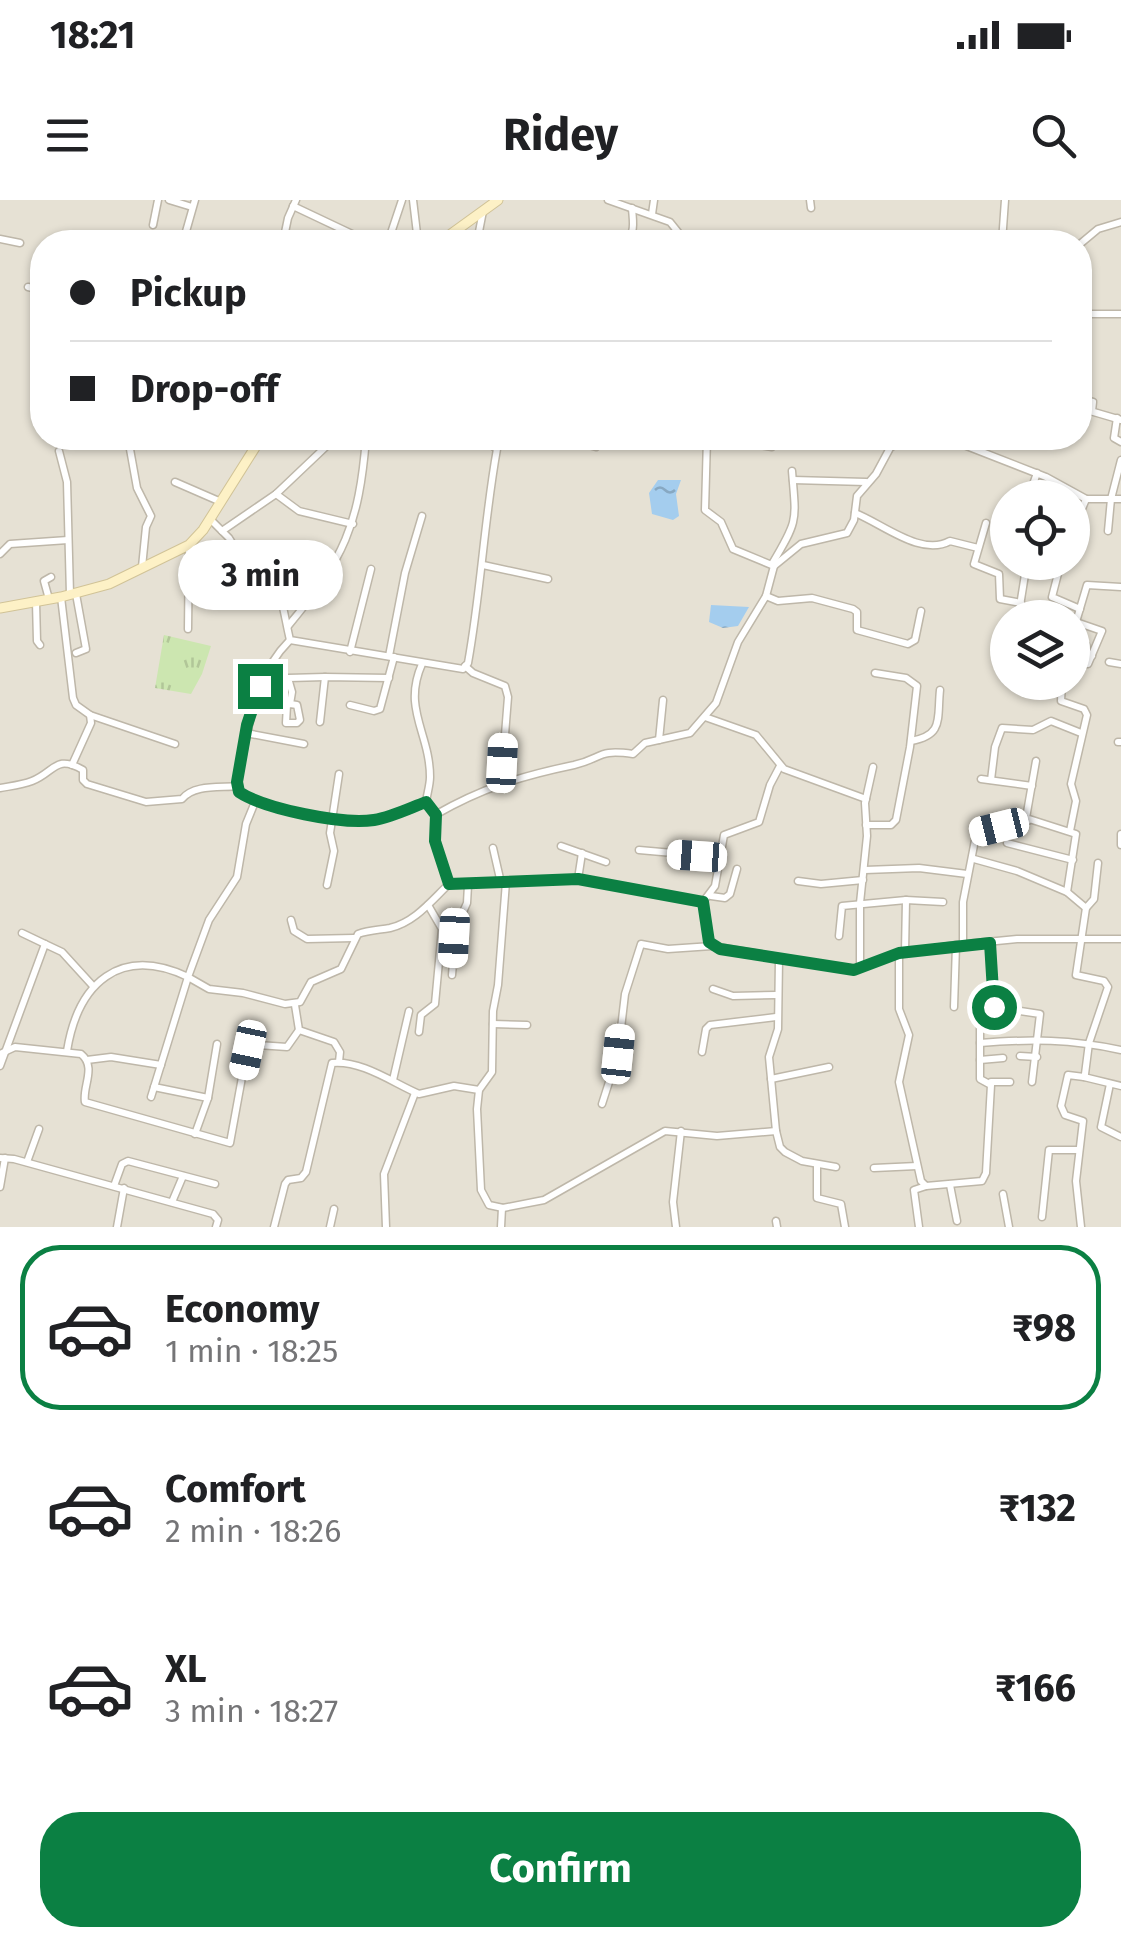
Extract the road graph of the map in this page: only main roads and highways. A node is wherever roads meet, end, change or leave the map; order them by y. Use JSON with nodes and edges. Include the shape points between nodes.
{"nodes":[{"id":1,"x":498,"y":200,"type":"edge"},
{"id":2,"x":457,"y":230,"type":"edge"},
{"id":3,"x":254,"y":450,"type":"edge"},
{"id":4,"x":0,"y":608,"type":"edge"}],
"edges":[{"from":1,"to":2,"type":"main road"},
{"from":3,"to":4,"type":"main road","via":[[189,545],[109,584]]}]}
